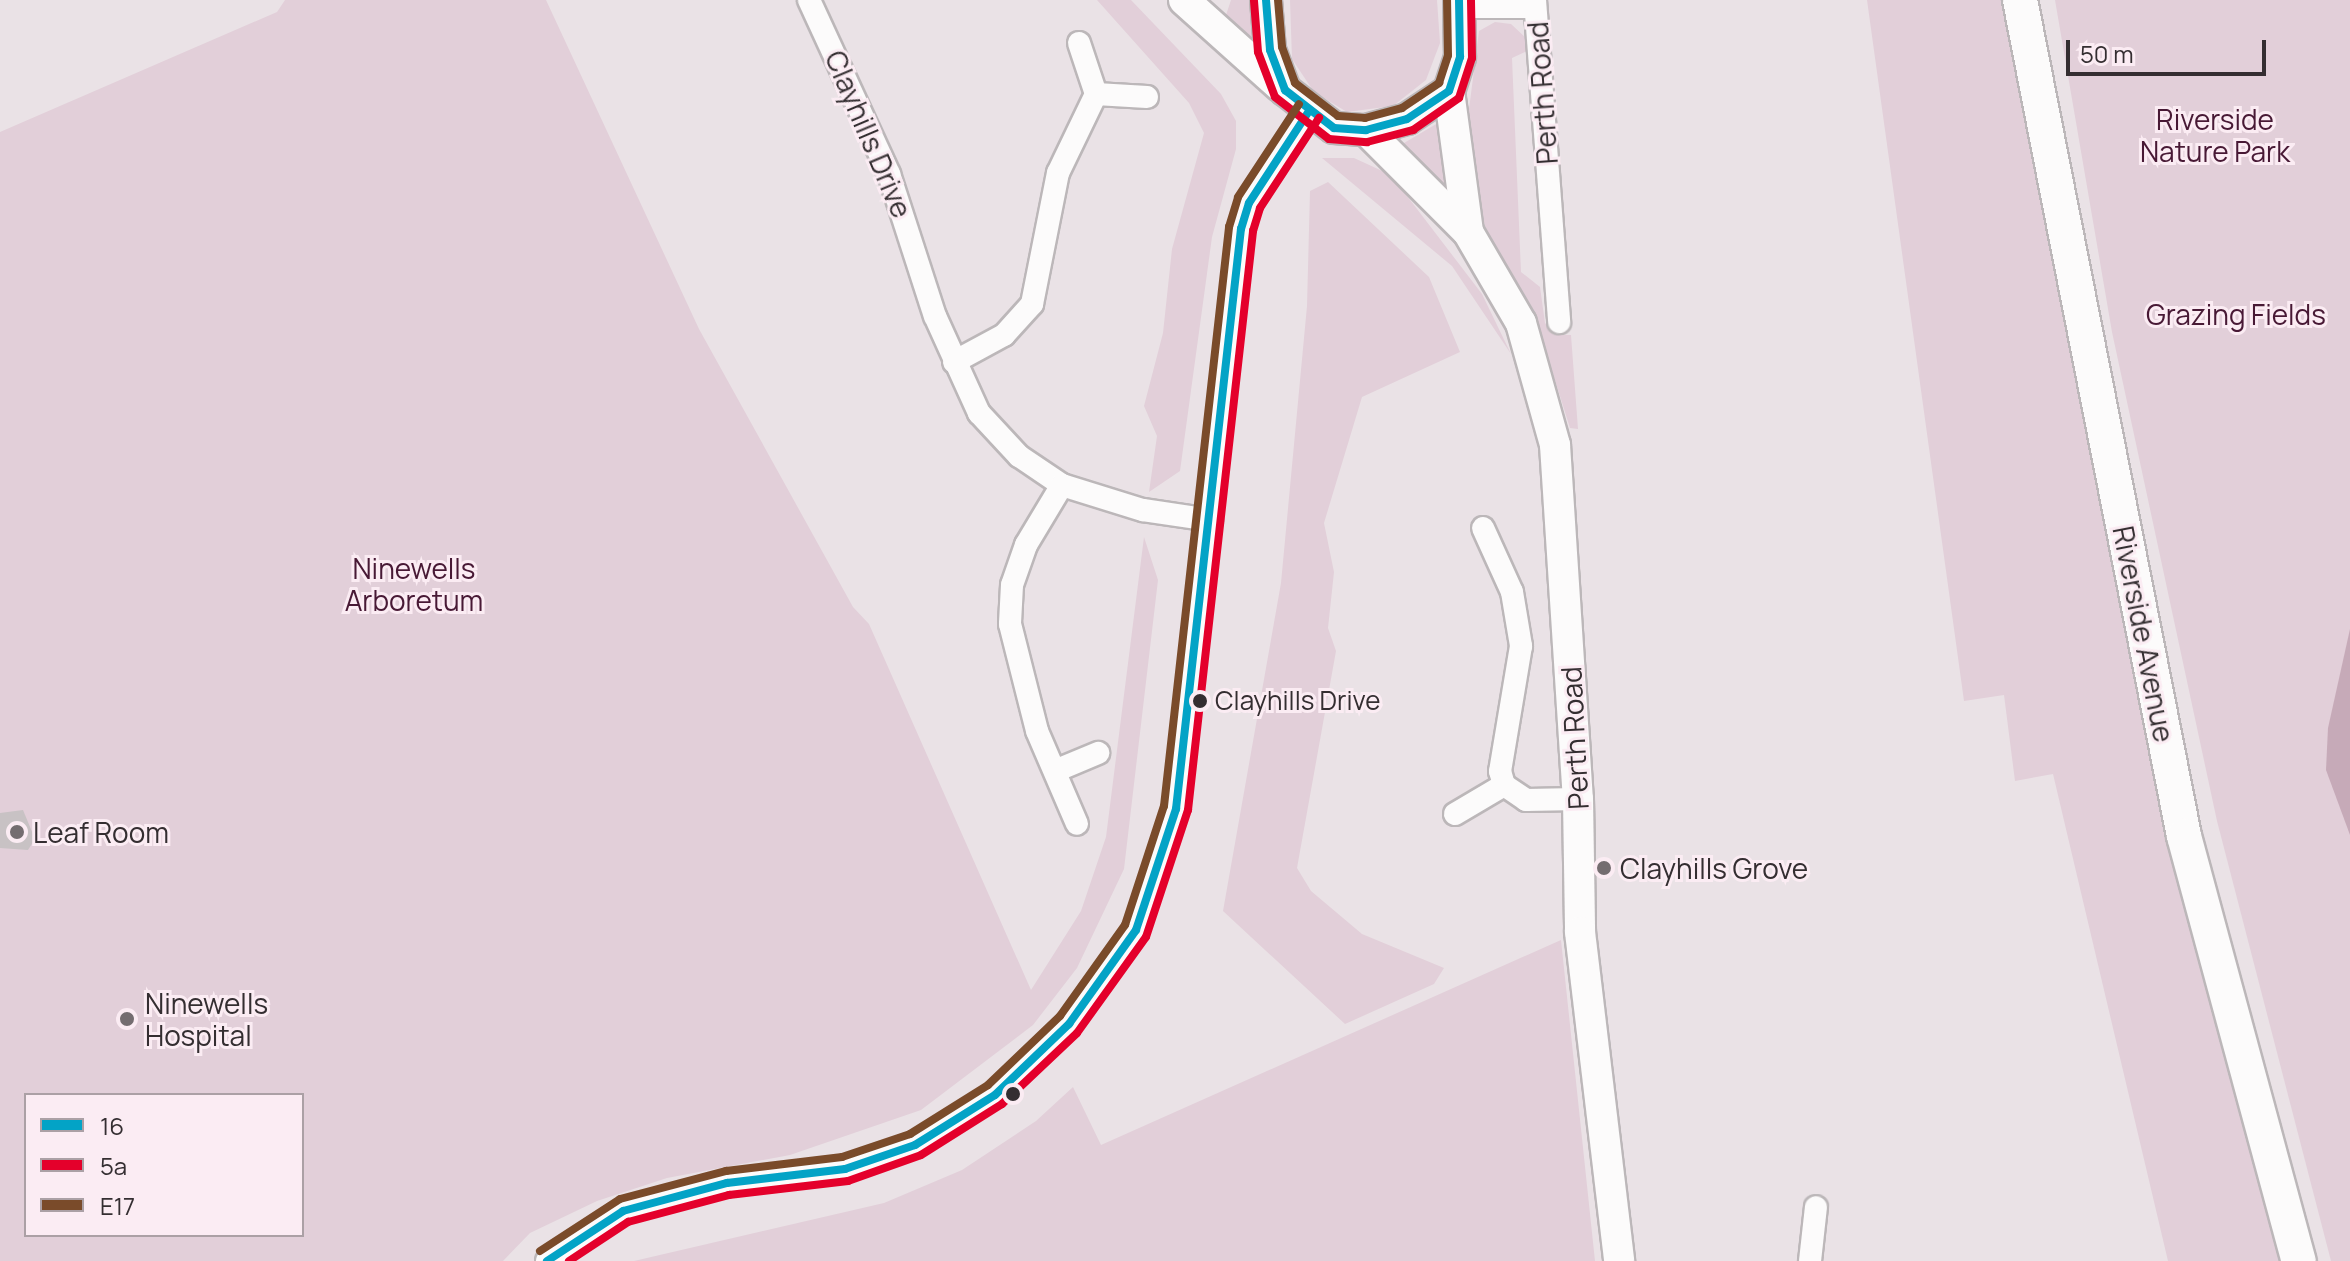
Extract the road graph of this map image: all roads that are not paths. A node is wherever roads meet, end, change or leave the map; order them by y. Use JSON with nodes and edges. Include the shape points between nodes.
{"nodes":[{"id":1,"x":809,"y":0,"type":"edge"},
{"id":2,"x":1184,"y":0,"type":"edge"},
{"id":3,"x":1266,"y":0,"type":"edge"},
{"id":4,"x":2020,"y":0,"type":"edge"},
{"id":5,"x":1535,"y":3,"type":"edge"},
{"id":6,"x":1460,"y":4,"type":"edge"},
{"id":7,"x":1079,"y":43,"type":"dead end"},
{"id":8,"x":1285,"y":90,"type":"junction"},
{"id":9,"x":1449,"y":91,"type":"junction"},
{"id":10,"x":1096,"y":94,"type":"junction"},
{"id":11,"x":1147,"y":97,"type":"dead end"},
{"id":12,"x":1309,"y":111,"type":"junction"},
{"id":13,"x":1366,"y":130,"type":"junction"},
{"id":14,"x":1468,"y":232,"type":"junction"},
{"id":15,"x":1559,"y":322,"type":"dead end"},
{"id":16,"x":954,"y":362,"type":"junction"},
{"id":17,"x":1062,"y":485,"type":"junction"},
{"id":18,"x":1211,"y":520,"type":"junction"},
{"id":19,"x":1483,"y":528,"type":"dead end"},
{"id":20,"x":1098,"y":753,"type":"dead end"},
{"id":21,"x":1055,"y":771,"type":"junction"},
{"id":22,"x":1504,"y":785,"type":"junction"},
{"id":23,"x":1578,"y":799,"type":"junction"},
{"id":24,"x":1455,"y":814,"type":"dead end"},
{"id":25,"x":1077,"y":824,"type":"dead end"},
{"id":26,"x":1816,"y":1207,"type":"dead end"},
{"id":27,"x":547,"y":1261,"type":"edge"},
{"id":28,"x":1619,"y":1261,"type":"edge"},
{"id":29,"x":1810,"y":1261,"type":"edge"},
{"id":30,"x":2299,"y":1261,"type":"edge"}],
"edges":[{"from":1,"to":16,"type":"street","name":"Clayhills Drive","via":[[889,174]]},
{"from":2,"to":8,"type":"street"},
{"from":3,"to":8,"type":"street","via":[[1270,50]]},
{"from":4,"to":30,"type":"main road","name":"Riverside Avenue","via":[[2184,836]]},
{"from":5,"to":6,"type":"street","name":"Perth Road"},
{"from":5,"to":15,"type":"street","name":"Perth Road"},
{"from":6,"to":9,"type":"street","name":"Perth Road","via":[[1460,57]]},
{"from":7,"to":10,"type":"street"},
{"from":8,"to":12,"type":"street"},
{"from":9,"to":13,"type":"street","via":[[1407,119]]},
{"from":9,"to":14,"type":"street","name":"Perth Road"},
{"from":10,"to":11,"type":"street"},
{"from":10,"to":16,"type":"street","via":[[1058,173],[1032,304],[1004,335]]},
{"from":12,"to":13,"type":"street","via":[[1334,128]]},
{"from":12,"to":18,"type":"street","via":[[1249,203],[1241,229]]},
{"from":13,"to":14,"type":"street","name":"Perth Road"},
{"from":14,"to":23,"type":"street","name":"Perth Road","via":[[1521,323],[1555,445]]},
{"from":16,"to":17,"type":"street","name":"Clayhills Drive","via":[[979,413],[1019,456]]},
{"from":17,"to":18,"type":"street","name":"Clayhills Drive","via":[[1143,510]]},
{"from":17,"to":21,"type":"street","via":[[1026,545],[1012,585],[1010,624],[1017,668]]},
{"from":18,"to":27,"type":"street","via":[[1176,809],[1136,930],[1069,1024],[995,1095],[915,1145],[845,1169],[727,1183],[623,1211]]},
{"from":19,"to":22,"type":"street","via":[[1512,592],[1521,646],[1500,771]]},
{"from":20,"to":21,"type":"street"},
{"from":21,"to":25,"type":"street"},
{"from":22,"to":23,"type":"street","via":[[1526,800]]},
{"from":22,"to":24,"type":"street"},
{"from":23,"to":28,"type":"street","name":"Perth Road","via":[[1580,932]]},
{"from":26,"to":29,"type":"street"}]}
